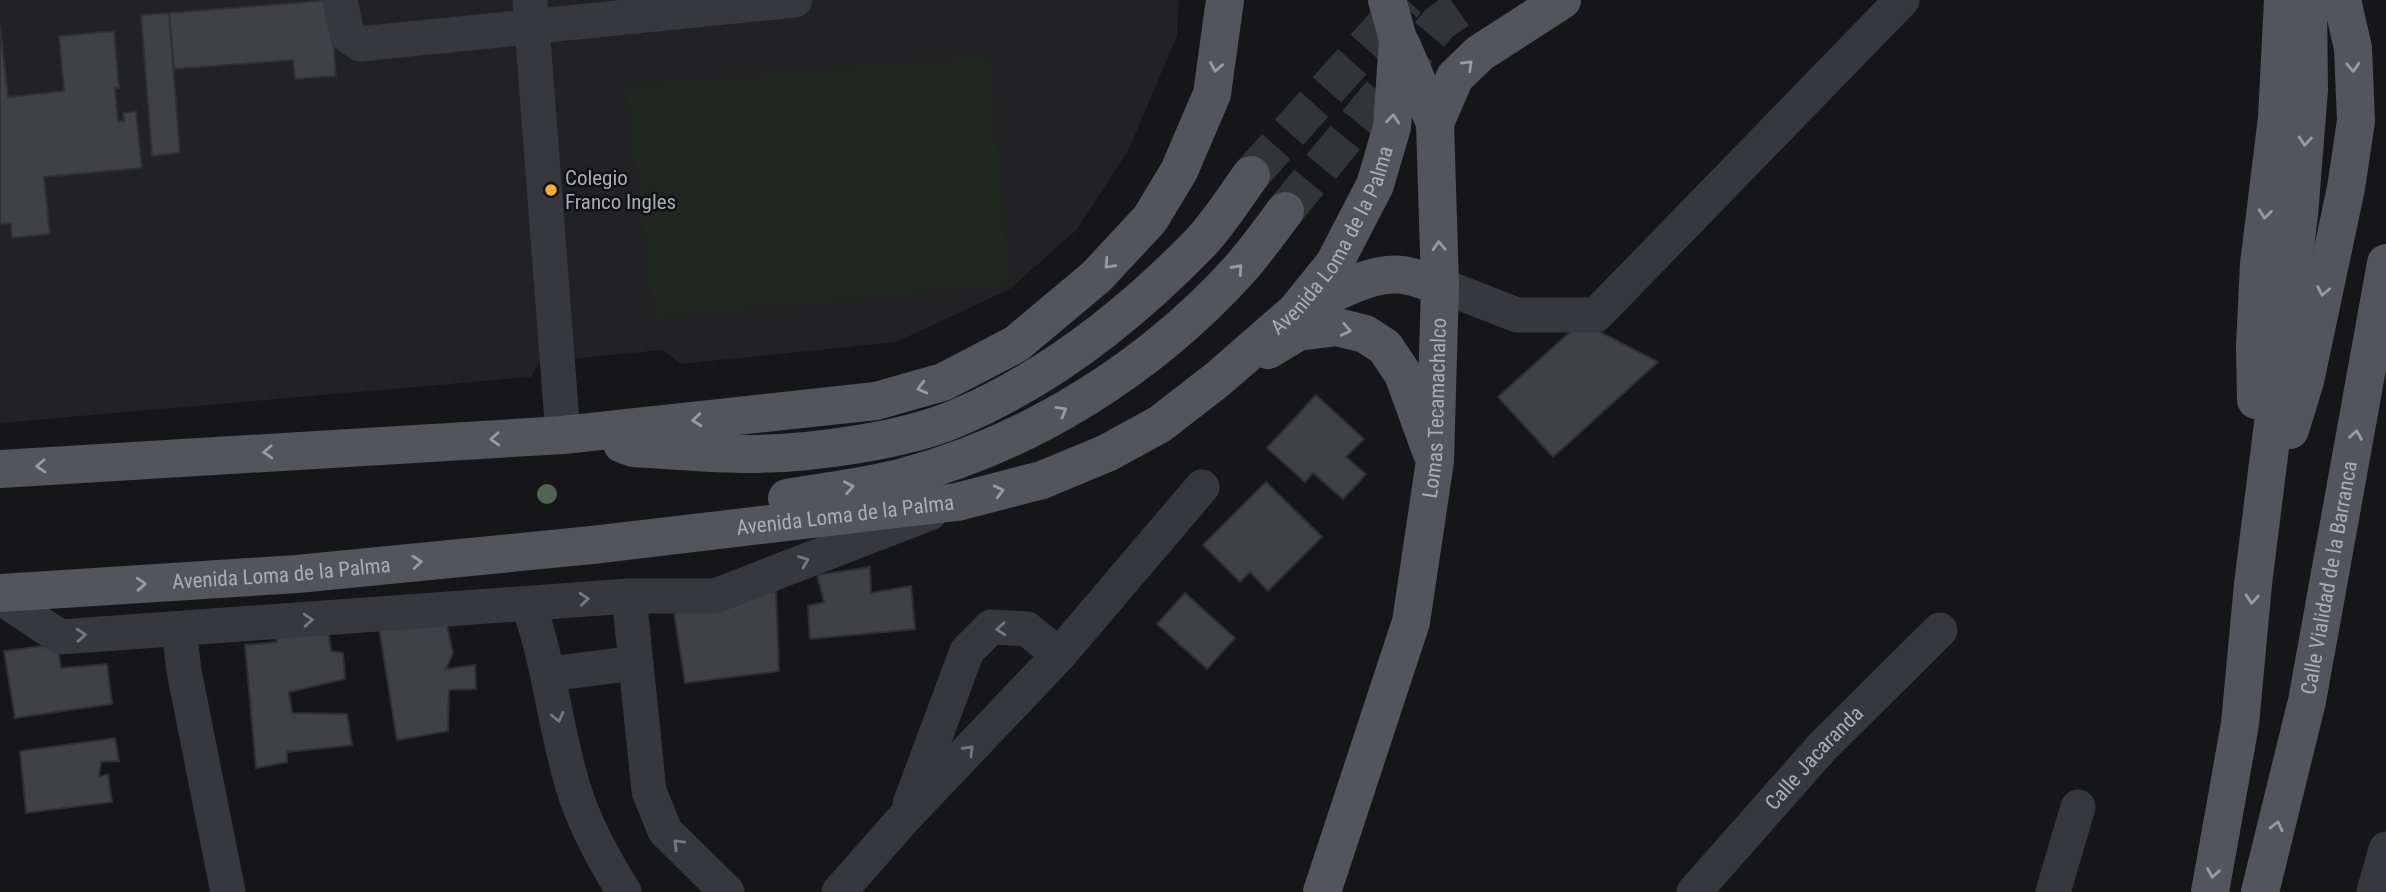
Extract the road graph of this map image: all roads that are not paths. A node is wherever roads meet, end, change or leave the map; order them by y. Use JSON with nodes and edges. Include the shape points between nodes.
{"nodes":[{"id":1,"x":340,"y":0,"type":"edge"},
{"id":2,"x":795,"y":0,"type":"edge"},
{"id":3,"x":1225,"y":0,"type":"edge"},
{"id":4,"x":1387,"y":0,"type":"edge"},
{"id":5,"x":1562,"y":0,"type":"edge"},
{"id":6,"x":1902,"y":0,"type":"edge"},
{"id":7,"x":2283,"y":0,"type":"edge"},
{"id":8,"x":2308,"y":0,"type":"edge"},
{"id":9,"x":2342,"y":0,"type":"edge"},
{"id":10,"x":758,"y":2,"type":"edge"},
{"id":11,"x":531,"y":13,"type":"edge"},
{"id":12,"x":1398,"y":39,"type":"junction"},
{"id":13,"x":1435,"y":123,"type":"junction"},
{"id":14,"x":1251,"y":175,"type":"tunnel mouth"},
{"id":15,"x":1285,"y":211,"type":"tunnel mouth"},
{"id":16,"x":2386,"y":262,"type":"edge"},
{"id":17,"x":1440,"y":285,"type":"junction"},
{"id":18,"x":1296,"y":311,"type":"junction"},
{"id":19,"x":1218,"y":379,"type":"junction"},
{"id":20,"x":577,"y":433,"type":"junction"},
{"id":21,"x":1435,"y":461,"type":"junction"},
{"id":22,"x":0,"y":469,"type":"edge"},
{"id":23,"x":1202,"y":487,"type":"dead end"},
{"id":24,"x":957,"y":502,"type":"junction"},
{"id":25,"x":2260,"y":532,"type":"junction"},
{"id":26,"x":592,"y":545,"type":"junction"},
{"id":27,"x":0,"y":595,"type":"edge"},
{"id":28,"x":629,"y":596,"type":"junction"},
{"id":29,"x":528,"y":604,"type":"junction"},
{"id":30,"x":179,"y":629,"type":"junction"},
{"id":31,"x":1940,"y":630,"type":"dead end"},
{"id":32,"x":1059,"y":655,"type":"junction"},
{"id":33,"x":636,"y":663,"type":"junction"},
{"id":34,"x":548,"y":674,"type":"junction"},
{"id":35,"x":2078,"y":807,"type":"dead end"},
{"id":36,"x":905,"y":817,"type":"junction"},
{"id":37,"x":2386,"y":849,"type":"edge"},
{"id":38,"x":228,"y":892,"type":"edge"},
{"id":39,"x":624,"y":892,"type":"edge"},
{"id":40,"x":727,"y":892,"type":"edge"},
{"id":41,"x":839,"y":892,"type":"edge"},
{"id":42,"x":1322,"y":892,"type":"edge"},
{"id":43,"x":1694,"y":892,"type":"edge"},
{"id":44,"x":2053,"y":892,"type":"edge"},
{"id":45,"x":2210,"y":892,"type":"edge"},
{"id":46,"x":2260,"y":892,"type":"edge"},
{"id":47,"x":2374,"y":892,"type":"edge"}],
"edges":[{"from":1,"to":11,"type":"street","via":[[347,35],[360,44]]},
{"from":2,"to":10,"type":"street"},
{"from":3,"to":20,"type":"main road","one_way":true,"via":[[1212,94],[1179,171],[1150,219],[1096,277],[1016,344],[943,382],[876,401]]},
{"from":4,"to":12,"type":"main road","name":"Avenida Loma de la Palma"},
{"from":13,"to":5,"type":"main road","one_way":true,"via":[[1455,77]]},
{"from":6,"to":17,"type":"street","via":[[1596,314],[1517,315]]},
{"from":7,"to":25,"type":"main road","one_way":true,"via":[[2277,118],[2259,264],[2255,346]]},
{"from":8,"to":25,"type":"main road","one_way":true,"via":[[2309,90],[2299,215]]},
{"from":9,"to":25,"type":"main road","one_way":true,"via":[[2353,48],[2356,121],[2346,188],[2305,381]]},
{"from":10,"to":11,"type":"street"},
{"from":11,"to":20,"type":"street"},
{"from":12,"to":13,"type":"main road","name":"Lomas Tecamachalco"},
{"from":18,"to":12,"type":"main road","name":"Avenida Loma de la Palma","one_way":true,"via":[[1334,264],[1375,185],[1392,127]]},
{"from":17,"to":13,"type":"main road","name":"Lomas Tecamachalco","one_way":true},
{"from":14,"to":20,"type":"main road","via":[[1202,241],[1135,304],[1033,380],[956,419],[890,437],[751,454],[633,448]]},
{"from":26,"to":15,"type":"main road","one_way":true,"via":[[701,514],[902,477],[974,454],[1050,418],[1106,385],[1165,341],[1239,270]]},
{"from":46,"to":16,"type":"main road","name":"Calle Vialidad de la Barranca","one_way":true,"via":[[2307,701]]},
{"from":17,"to":18,"type":"main road","via":[[1386,275]]},
{"from":17,"to":21,"type":"main road","name":"Lomas Tecamachalco"},
{"from":18,"to":19,"type":"main road","name":"Avenida Loma de la Palma"},
{"from":19,"to":21,"type":"main road","one_way":true,"via":[[1298,332],[1337,327],[1365,334],[1385,347],[1403,374]]},
{"from":24,"to":19,"type":"main road","name":"Avenida Loma de la Palma","one_way":true,"via":[[1042,480],[1107,453],[1160,424]]},
{"from":20,"to":22,"type":"main road","one_way":true},
{"from":21,"to":42,"type":"main road","name":"Lomas Tecamachalco","via":[[1411,622]]},
{"from":23,"to":32,"type":"street"},
{"from":24,"to":26,"type":"main road","name":"Avenida Loma de la Palma"},
{"from":28,"to":24,"type":"street","one_way":true,"via":[[715,596]]},
{"from":25,"to":45,"type":"main road","one_way":true,"via":[[2240,724]]},
{"from":27,"to":26,"type":"main road","name":"Avenida Loma de la Palma","one_way":true,"via":[[297,574]]},
{"from":27,"to":30,"type":"street","one_way":true,"via":[[60,637]]},
{"from":29,"to":28,"type":"street","one_way":true},
{"from":28,"to":33,"type":"street"},
{"from":30,"to":29,"type":"street","one_way":true},
{"from":29,"to":34,"type":"street"},
{"from":30,"to":38,"type":"street"},
{"from":31,"to":43,"type":"street","name":"Calle Jacaranda","via":[[1823,746]]},
{"from":36,"to":32,"type":"street","one_way":true},
{"from":32,"to":36,"type":"street","one_way":true,"via":[[1027,629],[991,627],[967,651]]},
{"from":33,"to":34,"type":"street"},
{"from":40,"to":33,"type":"street","one_way":true,"via":[[665,831],[649,791]]},
{"from":34,"to":39,"type":"street","one_way":true,"via":[[575,794],[593,841]]},
{"from":35,"to":44,"type":"street"},
{"from":36,"to":41,"type":"street"},
{"from":37,"to":47,"type":"street"}]}
